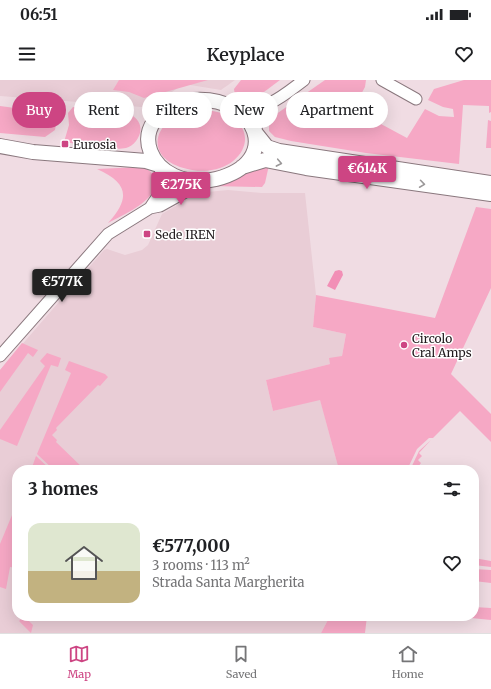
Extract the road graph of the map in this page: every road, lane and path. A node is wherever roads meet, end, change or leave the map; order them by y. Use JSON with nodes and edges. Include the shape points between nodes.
{"nodes":[{"id":1,"x":304,"y":80,"type":"edge"},
{"id":2,"x":382,"y":80,"type":"edge"},
{"id":3,"x":278,"y":98,"type":"edge"},
{"id":4,"x":416,"y":99,"type":"dead end"},
{"id":5,"x":220,"y":103,"type":"edge"},
{"id":6,"x":253,"y":128,"type":"edge"},
{"id":7,"x":256,"y":128,"type":"edge"},
{"id":8,"x":255,"y":132,"type":"junction"},
{"id":9,"x":148,"y":135,"type":"junction"},
{"id":10,"x":0,"y":146,"type":"edge"},
{"id":11,"x":0,"y":152,"type":"edge"},
{"id":12,"x":33,"y":152,"type":"junction"},
{"id":13,"x":124,"y":159,"type":"junction"},
{"id":14,"x":159,"y":165,"type":"junction"},
{"id":15,"x":242,"y":167,"type":"junction"},
{"id":16,"x":207,"y":180,"type":"junction"},
{"id":17,"x":491,"y":183,"type":"edge"},
{"id":18,"x":491,"y":194,"type":"edge"},
{"id":19,"x":150,"y":208,"type":"junction"},
{"id":20,"x":0,"y":356,"type":"edge"}],
"edges":[{"from":1,"to":3,"type":"street"},
{"from":2,"to":4,"type":"street"},
{"from":5,"to":9,"type":"main road","via":[[201,100],[169,108],[158,116]]},
{"from":6,"to":8,"type":"main road"},
{"from":7,"to":8,"type":"street"},
{"from":8,"to":15,"type":"main road","via":[[254,151]]},
{"from":8,"to":17,"type":"main road","via":[[267,147],[279,151]]},
{"from":9,"to":13,"type":"main road","via":[[134,152]]},
{"from":9,"to":14,"type":"main road","via":[[150,151]]},
{"from":10,"to":12,"type":"main road"},
{"from":11,"to":12,"type":"main road"},
{"from":12,"to":13,"type":"main road"},
{"from":13,"to":14,"type":"main road"},
{"from":14,"to":16,"type":"main road","via":[[181,178]]},
{"from":14,"to":19,"type":"street","via":[[163,179],[162,190]]},
{"from":15,"to":16,"type":"main road","via":[[226,176]]},
{"from":15,"to":18,"type":"main road","one_way":true,"via":[[265,160]]},
{"from":16,"to":19,"type":"street","via":[[160,206]]},
{"from":19,"to":20,"type":"street","via":[[108,234]]}]}
